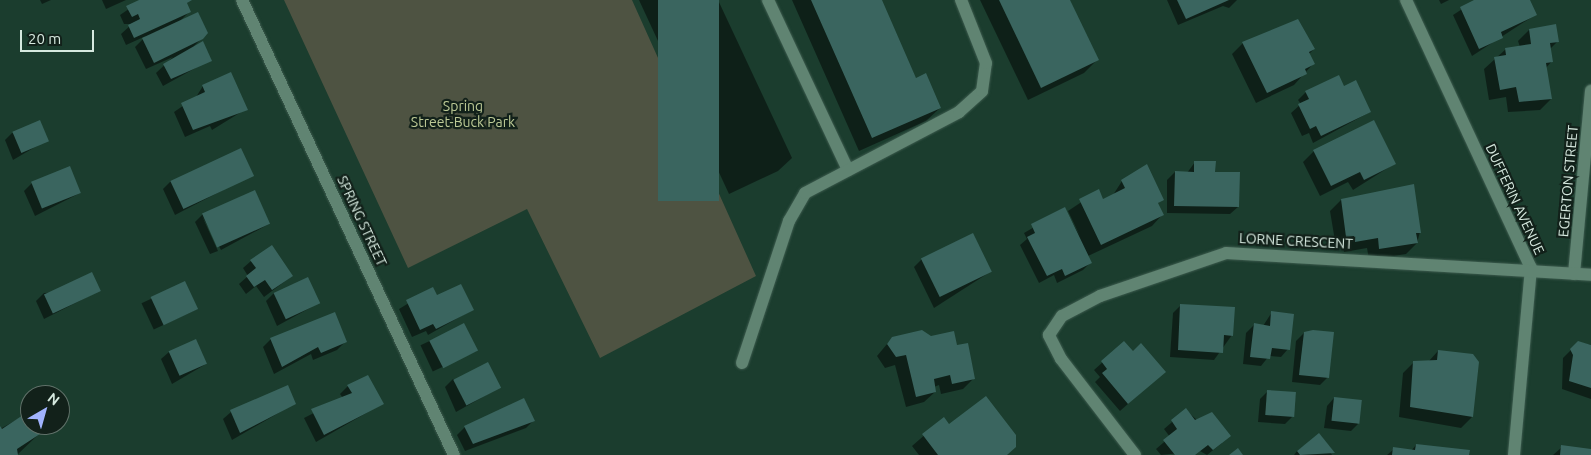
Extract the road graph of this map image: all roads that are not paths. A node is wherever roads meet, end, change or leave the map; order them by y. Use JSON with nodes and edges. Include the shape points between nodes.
{"nodes":[{"id":1,"x":242,"y":0,"type":"edge"},
{"id":2,"x":768,"y":0,"type":"edge"},
{"id":3,"x":961,"y":0,"type":"edge"},
{"id":4,"x":1406,"y":0,"type":"edge"},
{"id":5,"x":1591,"y":91,"type":"edge"},
{"id":6,"x":848,"y":170,"type":"junction"},
{"id":7,"x":1531,"y":268,"type":"junction"},
{"id":8,"x":1574,"y":274,"type":"junction"},
{"id":9,"x":1591,"y":275,"type":"edge"},
{"id":10,"x":742,"y":363,"type":"dead end"},
{"id":11,"x":454,"y":455,"type":"edge"},
{"id":12,"x":1135,"y":455,"type":"edge"},
{"id":13,"x":1514,"y":455,"type":"edge"}],
"edges":[{"from":1,"to":11,"type":"street","name":"SPRING STREET"},
{"from":2,"to":6,"type":"street"},
{"from":3,"to":6,"type":"street","via":[[986,63],[982,91],[959,112]]},
{"from":4,"to":7,"type":"street","name":"DUFFERIN AVENUE"},
{"from":5,"to":8,"type":"street","name":"EGERTON STREET"},
{"from":6,"to":10,"type":"street","via":[[805,193],[789,221]]},
{"from":7,"to":8,"type":"street","name":"LORNE CRESCENT"},
{"from":7,"to":12,"type":"street","name":"LORNE CRESCENT","via":[[1226,253],[1100,296],[1062,316],[1049,335],[1061,360]]},
{"from":7,"to":13,"type":"street","name":"DUFFERIN AVENUE"},
{"from":8,"to":9,"type":"street","name":"LORNE CRESCENT"}]}
